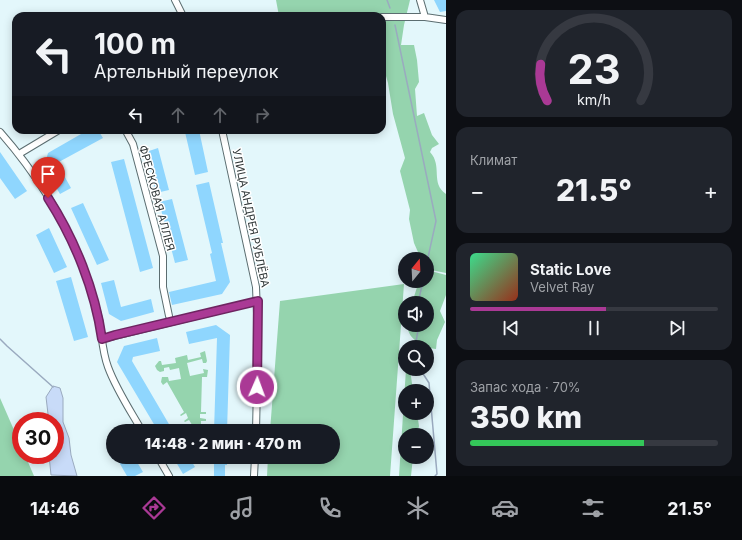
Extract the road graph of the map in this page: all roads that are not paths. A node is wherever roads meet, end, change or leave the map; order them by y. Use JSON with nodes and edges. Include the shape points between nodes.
{"nodes":[{"id":1,"x":175,"y":0,"type":"edge"},
{"id":2,"x":420,"y":0,"type":"edge"},
{"id":3,"x":181,"y":12,"type":"edge"},
{"id":4,"x":386,"y":17,"type":"edge"},
{"id":5,"x":425,"y":17,"type":"junction"},
{"id":6,"x":446,"y":20,"type":"edge"},
{"id":7,"x":0,"y":132,"type":"edge"},
{"id":8,"x":52,"y":134,"type":"edge"},
{"id":9,"x":128,"y":134,"type":"edge"},
{"id":10,"x":223,"y":134,"type":"edge"},
{"id":11,"x":20,"y":154,"type":"junction"},
{"id":12,"x":258,"y":301,"type":"junction"},
{"id":13,"x":169,"y":316,"type":"dead end"},
{"id":14,"x":102,"y":339,"type":"junction"},
{"id":15,"x":138,"y":424,"type":"edge"},
{"id":16,"x":256,"y":424,"type":"edge"},
{"id":17,"x":162,"y":464,"type":"edge"},
{"id":18,"x":255,"y":464,"type":"edge"},
{"id":19,"x":169,"y":476,"type":"edge"},
{"id":20,"x":254,"y":476,"type":"edge"}],
"edges":[{"from":1,"to":3,"type":"street"},
{"from":2,"to":5,"type":"street"},
{"from":4,"to":5,"type":"street"},
{"from":5,"to":6,"type":"street"},
{"from":7,"to":11,"type":"street"},
{"from":8,"to":11,"type":"street"},
{"from":9,"to":13,"type":"street","name":"ФРЕСКОВАЯ АЛЛЕЯ","via":[[133,144],[163,256],[163,287]]},
{"from":10,"to":12,"type":"street","name":"УЛИЦА АНДРЕЯ РУБЛЁВА"},
{"from":11,"to":14,"type":"street","via":[[54,207],[78,255],[99,317]]},
{"from":12,"to":14,"type":"street"},
{"from":12,"to":16,"type":"street","name":"УЛИЦА АНДРЕЯ РУБЛЁВА"},
{"from":14,"to":15,"type":"street","via":[[113,378]]},
{"from":17,"to":19,"type":"street"},
{"from":18,"to":20,"type":"street"}]}
